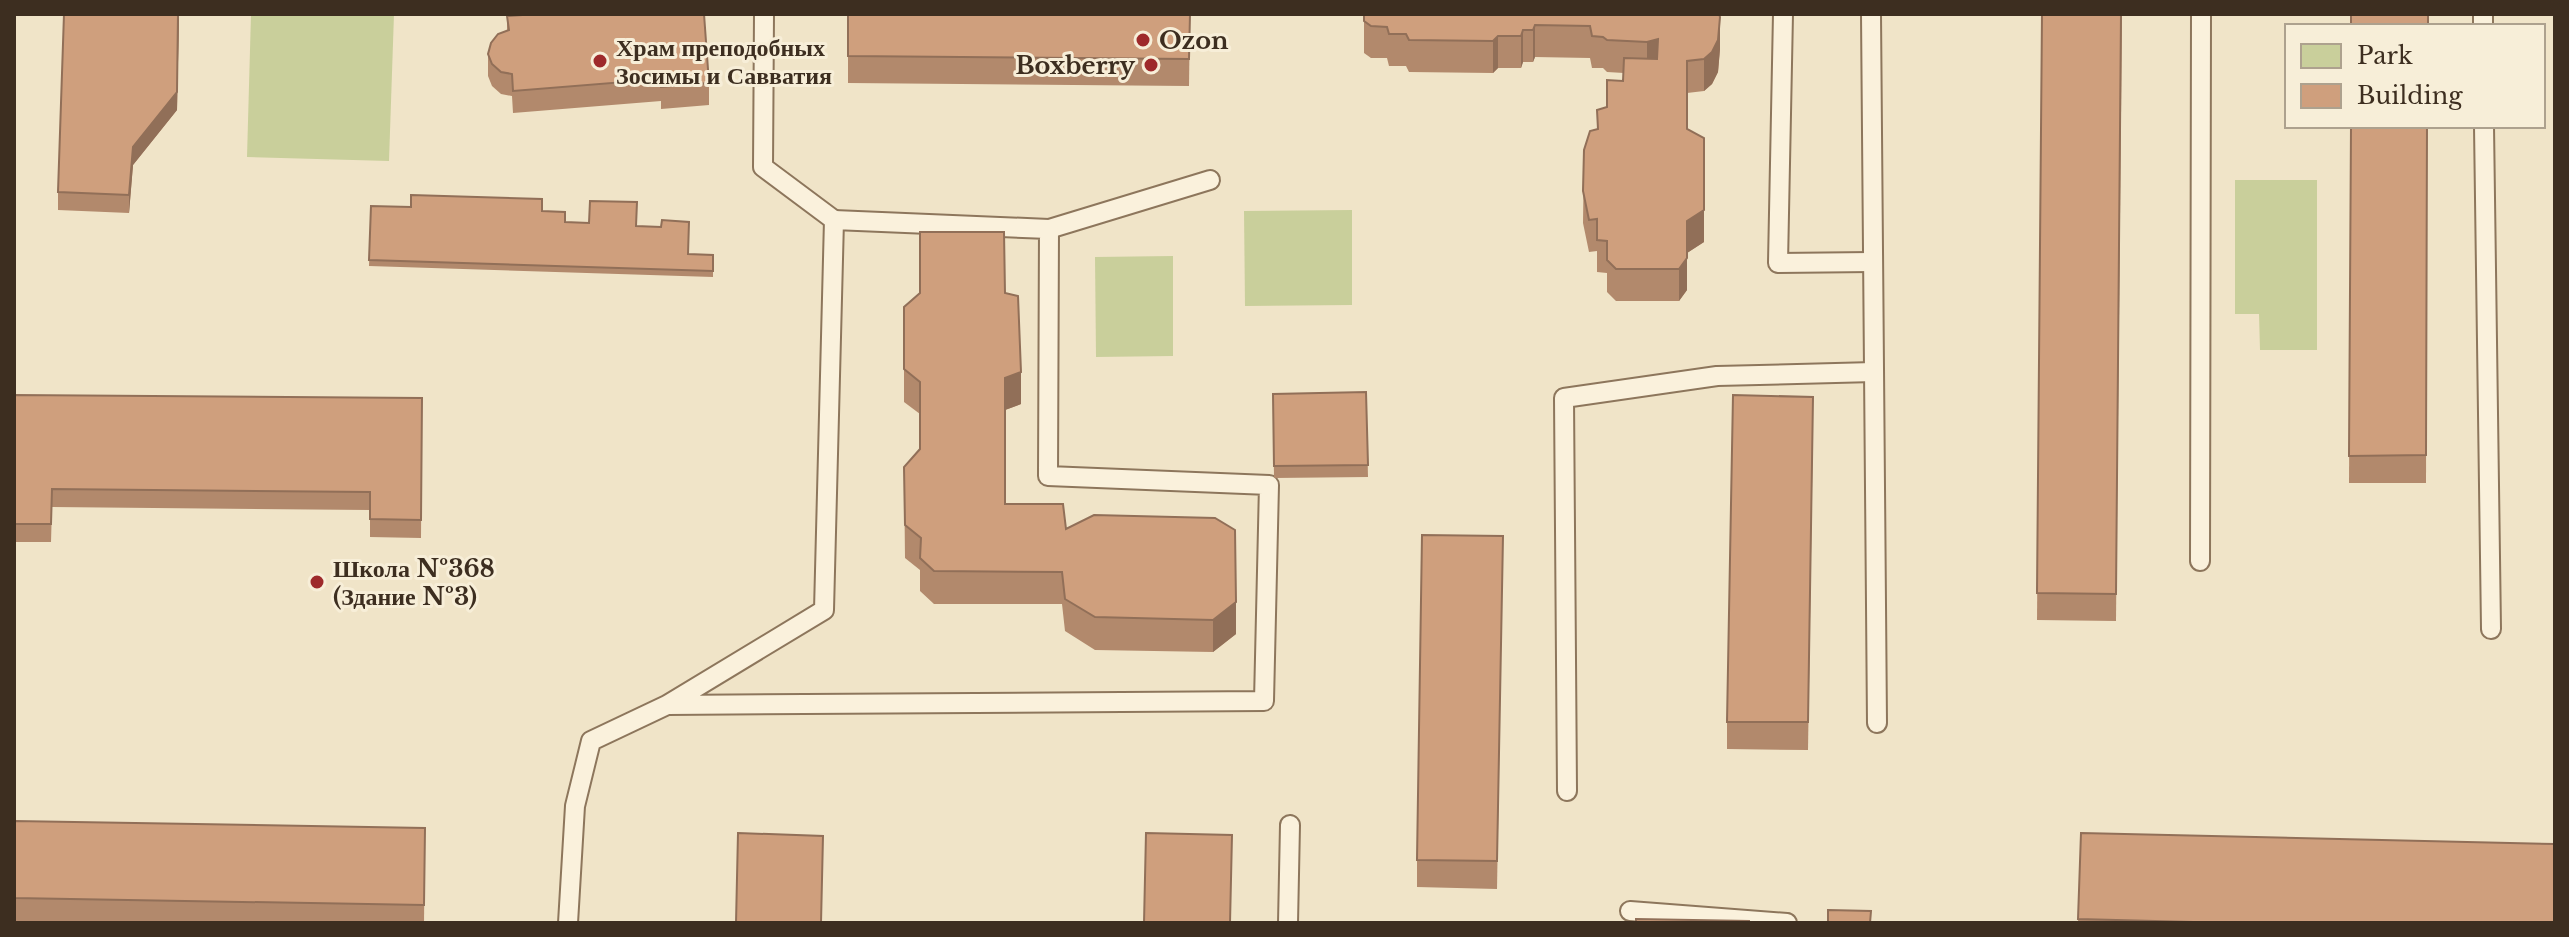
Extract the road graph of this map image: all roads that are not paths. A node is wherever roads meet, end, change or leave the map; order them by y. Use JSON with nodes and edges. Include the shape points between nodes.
{"nodes":[{"id":1,"x":764,"y":14,"type":"edge"},
{"id":2,"x":1783,"y":14,"type":"edge"},
{"id":3,"x":1871,"y":14,"type":"edge"},
{"id":4,"x":2201,"y":14,"type":"edge"},
{"id":5,"x":2484,"y":128,"type":"edge"},
{"id":6,"x":1210,"y":180,"type":"dead end"},
{"id":7,"x":834,"y":220,"type":"junction"},
{"id":8,"x":1049,"y":229,"type":"junction"},
{"id":9,"x":1872,"y":262,"type":"junction"},
{"id":10,"x":1874,"y":372,"type":"junction"},
{"id":11,"x":2200,"y":561,"type":"dead end"},
{"id":12,"x":2491,"y":629,"type":"dead end"},
{"id":13,"x":667,"y":705,"type":"junction"},
{"id":14,"x":1877,"y":723,"type":"dead end"},
{"id":15,"x":1567,"y":791,"type":"dead end"},
{"id":16,"x":1290,"y":825,"type":"dead end"},
{"id":17,"x":1630,"y":911,"type":"dead end"},
{"id":18,"x":568,"y":923,"type":"edge"},
{"id":19,"x":1288,"y":923,"type":"edge"},
{"id":20,"x":1787,"y":923,"type":"edge"}],
"edges":[{"from":1,"to":7,"type":"lane","via":[[763,167]]},
{"from":2,"to":9,"type":"lane","via":[[1778,263]]},
{"from":3,"to":9,"type":"lane"},
{"from":4,"to":11,"type":"lane"},
{"from":5,"to":12,"type":"lane"},
{"from":6,"to":8,"type":"lane"},
{"from":7,"to":8,"type":"lane"},
{"from":7,"to":13,"type":"lane","via":[[824,610]]},
{"from":8,"to":13,"type":"lane","via":[[1048,476],[1269,485],[1264,701]]},
{"from":9,"to":10,"type":"lane"},
{"from":10,"to":14,"type":"lane"},
{"from":10,"to":15,"type":"lane","via":[[1717,376],[1564,398]]},
{"from":13,"to":18,"type":"lane","via":[[591,741],[575,806]]},
{"from":16,"to":19,"type":"lane"},
{"from":17,"to":20,"type":"lane"}]}
